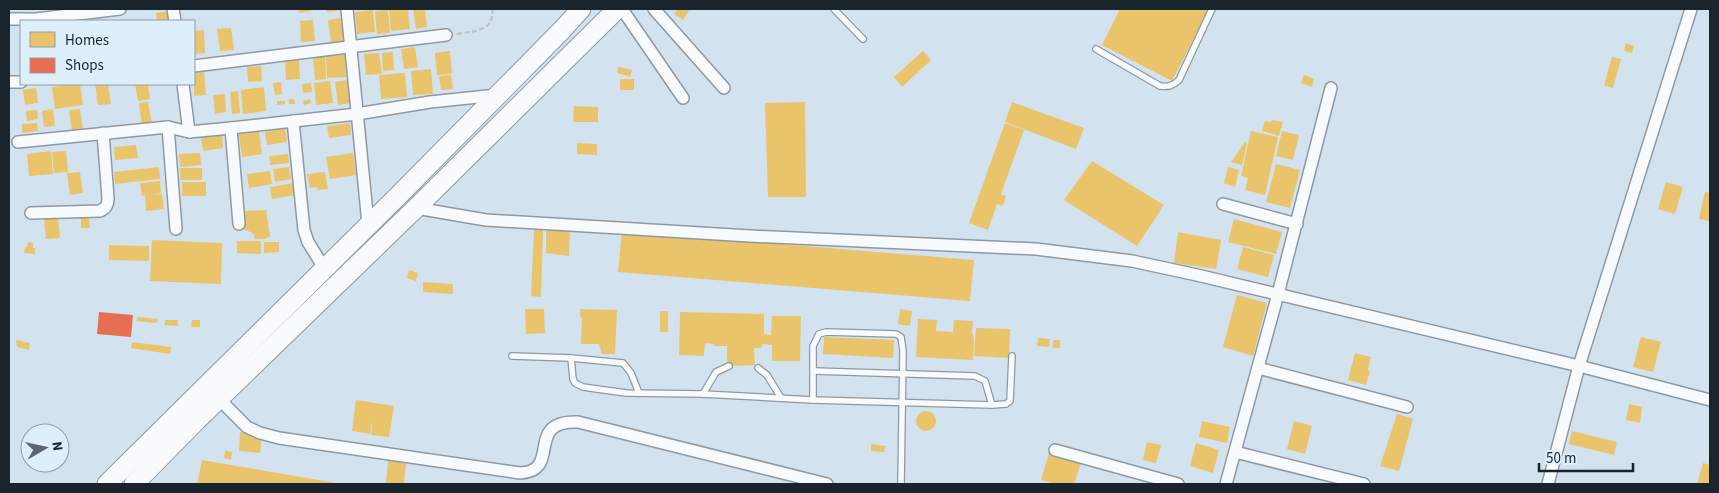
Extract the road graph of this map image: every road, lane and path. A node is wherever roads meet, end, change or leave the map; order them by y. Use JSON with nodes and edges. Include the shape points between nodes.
{"nodes":[{"id":1,"x":120,"y":9,"type":"edge"},
{"id":2,"x":347,"y":9,"type":"edge"},
{"id":3,"x":492,"y":9,"type":"edge"},
{"id":4,"x":581,"y":9,"type":"edge"},
{"id":5,"x":617,"y":9,"type":"edge"},
{"id":6,"x":622,"y":9,"type":"edge"},
{"id":7,"x":654,"y":9,"type":"edge"},
{"id":8,"x":834,"y":9,"type":"edge"},
{"id":9,"x":1212,"y":9,"type":"edge"},
{"id":10,"x":1691,"y":9,"type":"edge"},
{"id":11,"x":9,"y":19,"type":"edge"},
{"id":12,"x":446,"y":35,"type":"joint"},
{"id":13,"x":863,"y":39,"type":"dead end"},
{"id":14,"x":350,"y":46,"type":"junction"},
{"id":15,"x":1096,"y":50,"type":"dead end"},
{"id":16,"x":195,"y":66,"type":"edge"},
{"id":17,"x":183,"y":85,"type":"edge"},
{"id":18,"x":724,"y":88,"type":"dead end"},
{"id":19,"x":1331,"y":88,"type":"dead end"},
{"id":20,"x":498,"y":95,"type":"junction"},
{"id":21,"x":683,"y":98,"type":"dead end"},
{"id":22,"x":357,"y":114,"type":"junction"},
{"id":23,"x":293,"y":121,"type":"junction"},
{"id":24,"x":168,"y":127,"type":"junction"},
{"id":25,"x":231,"y":128,"type":"junction"},
{"id":26,"x":189,"y":132,"type":"junction"},
{"id":27,"x":103,"y":133,"type":"junction"},
{"id":28,"x":18,"y":142,"type":"dead end"},
{"id":29,"x":1223,"y":204,"type":"dead end"},
{"id":30,"x":416,"y":208,"type":"junction"},
{"id":31,"x":31,"y":213,"type":"dead end"},
{"id":32,"x":239,"y":224,"type":"dead end"},
{"id":33,"x":368,"y":224,"type":"junction"},
{"id":34,"x":1297,"y":224,"type":"junction"},
{"id":35,"x":176,"y":229,"type":"dead end"},
{"id":36,"x":324,"y":268,"type":"junction"},
{"id":37,"x":1278,"y":294,"type":"junction"},
{"id":38,"x":512,"y":356,"type":"dead end"},
{"id":39,"x":1012,"y":356,"type":"dead end"},
{"id":40,"x":571,"y":358,"type":"junction"},
{"id":41,"x":728,"y":366,"type":"dead end"},
{"id":42,"x":1579,"y":366,"type":"junction"},
{"id":43,"x":758,"y":368,"type":"dead end"},
{"id":44,"x":1258,"y":368,"type":"junction"},
{"id":45,"x":814,"y":371,"type":"junction"},
{"id":46,"x":903,"y":374,"type":"junction"},
{"id":47,"x":639,"y":393,"type":"junction"},
{"id":48,"x":703,"y":394,"type":"junction"},
{"id":49,"x":781,"y":398,"type":"junction"},
{"id":50,"x":219,"y":399,"type":"junction"},
{"id":51,"x":813,"y":400,"type":"junction"},
{"id":52,"x":1710,"y":400,"type":"edge"},
{"id":53,"x":902,"y":403,"type":"junction"},
{"id":54,"x":992,"y":405,"type":"junction"},
{"id":55,"x":1407,"y":407,"type":"dead end"},
{"id":56,"x":1055,"y":450,"type":"dead end"},
{"id":57,"x":1235,"y":452,"type":"junction"},
{"id":58,"x":107,"y":484,"type":"edge"},
{"id":59,"x":134,"y":484,"type":"edge"},
{"id":60,"x":827,"y":484,"type":"edge"},
{"id":61,"x":901,"y":484,"type":"edge"},
{"id":62,"x":1178,"y":484,"type":"edge"},
{"id":63,"x":1226,"y":484,"type":"edge"},
{"id":64,"x":1364,"y":484,"type":"edge"},
{"id":65,"x":1548,"y":484,"type":"edge"}],
"edges":[{"from":1,"to":11,"type":"street"},
{"from":2,"to":14,"type":"street"},
{"from":3,"to":12,"type":"path","via":[[488,27]]},
{"from":4,"to":20,"type":"highway"},
{"from":5,"to":30,"type":"highway"},
{"from":6,"to":21,"type":"street"},
{"from":7,"to":18,"type":"street"},
{"from":8,"to":13,"type":"lane"},
{"from":9,"to":15,"type":"lane","via":[[1178,80],[1171,86],[1160,86]]},
{"from":10,"to":42,"type":"street"},
{"from":12,"to":14,"type":"street"},
{"from":14,"to":16,"type":"street"},
{"from":14,"to":22,"type":"street"},
{"from":17,"to":26,"type":"street"},
{"from":19,"to":34,"type":"street"},
{"from":20,"to":22,"type":"street"},
{"from":20,"to":33,"type":"highway"},
{"from":22,"to":23,"type":"street"},
{"from":22,"to":33,"type":"street"},
{"from":23,"to":25,"type":"street"},
{"from":23,"to":36,"type":"street","via":[[304,230]]},
{"from":24,"to":26,"type":"street"},
{"from":24,"to":27,"type":"street"},
{"from":24,"to":35,"type":"street"},
{"from":25,"to":26,"type":"street"},
{"from":25,"to":32,"type":"street"},
{"from":27,"to":28,"type":"street"},
{"from":27,"to":31,"type":"street","via":[[108,198],[105,209]]},
{"from":29,"to":34,"type":"street"},
{"from":30,"to":37,"type":"street","via":[[486,220],[1036,249],[1132,261]]},
{"from":30,"to":50,"type":"highway"},
{"from":33,"to":36,"type":"highway"},
{"from":34,"to":37,"type":"street"},
{"from":36,"to":58,"type":"highway"},
{"from":37,"to":42,"type":"street"},
{"from":37,"to":44,"type":"street"},
{"from":38,"to":40,"type":"lane"},
{"from":39,"to":54,"type":"lane","via":[[1010,401]]},
{"from":40,"to":47,"type":"lane","via":[[623,363]]},
{"from":40,"to":47,"type":"lane","via":[[573,379],[579,385]]},
{"from":41,"to":48,"type":"lane","via":[[716,372]]},
{"from":42,"to":52,"type":"street"},
{"from":42,"to":65,"type":"street"},
{"from":43,"to":49,"type":"lane","via":[[767,375]]},
{"from":44,"to":55,"type":"street"},
{"from":44,"to":57,"type":"street"},
{"from":45,"to":46,"type":"lane"},
{"from":45,"to":46,"type":"lane","via":[[814,346],[819,334],[896,334],[900,337],[903,351]]},
{"from":45,"to":51,"type":"lane"},
{"from":46,"to":53,"type":"lane"},
{"from":46,"to":54,"type":"lane","via":[[979,376],[985,381]]},
{"from":47,"to":48,"type":"lane"},
{"from":48,"to":49,"type":"lane"},
{"from":49,"to":51,"type":"lane"},
{"from":50,"to":59,"type":"highway"},
{"from":50,"to":60,"type":"street","via":[[247,427],[279,438],[520,473],[530,473],[541,462],[550,429],[557,424],[572,422]]},
{"from":51,"to":53,"type":"lane"},
{"from":53,"to":54,"type":"lane"},
{"from":53,"to":61,"type":"lane"},
{"from":56,"to":62,"type":"street"},
{"from":57,"to":63,"type":"street"},
{"from":57,"to":64,"type":"street"}]}
